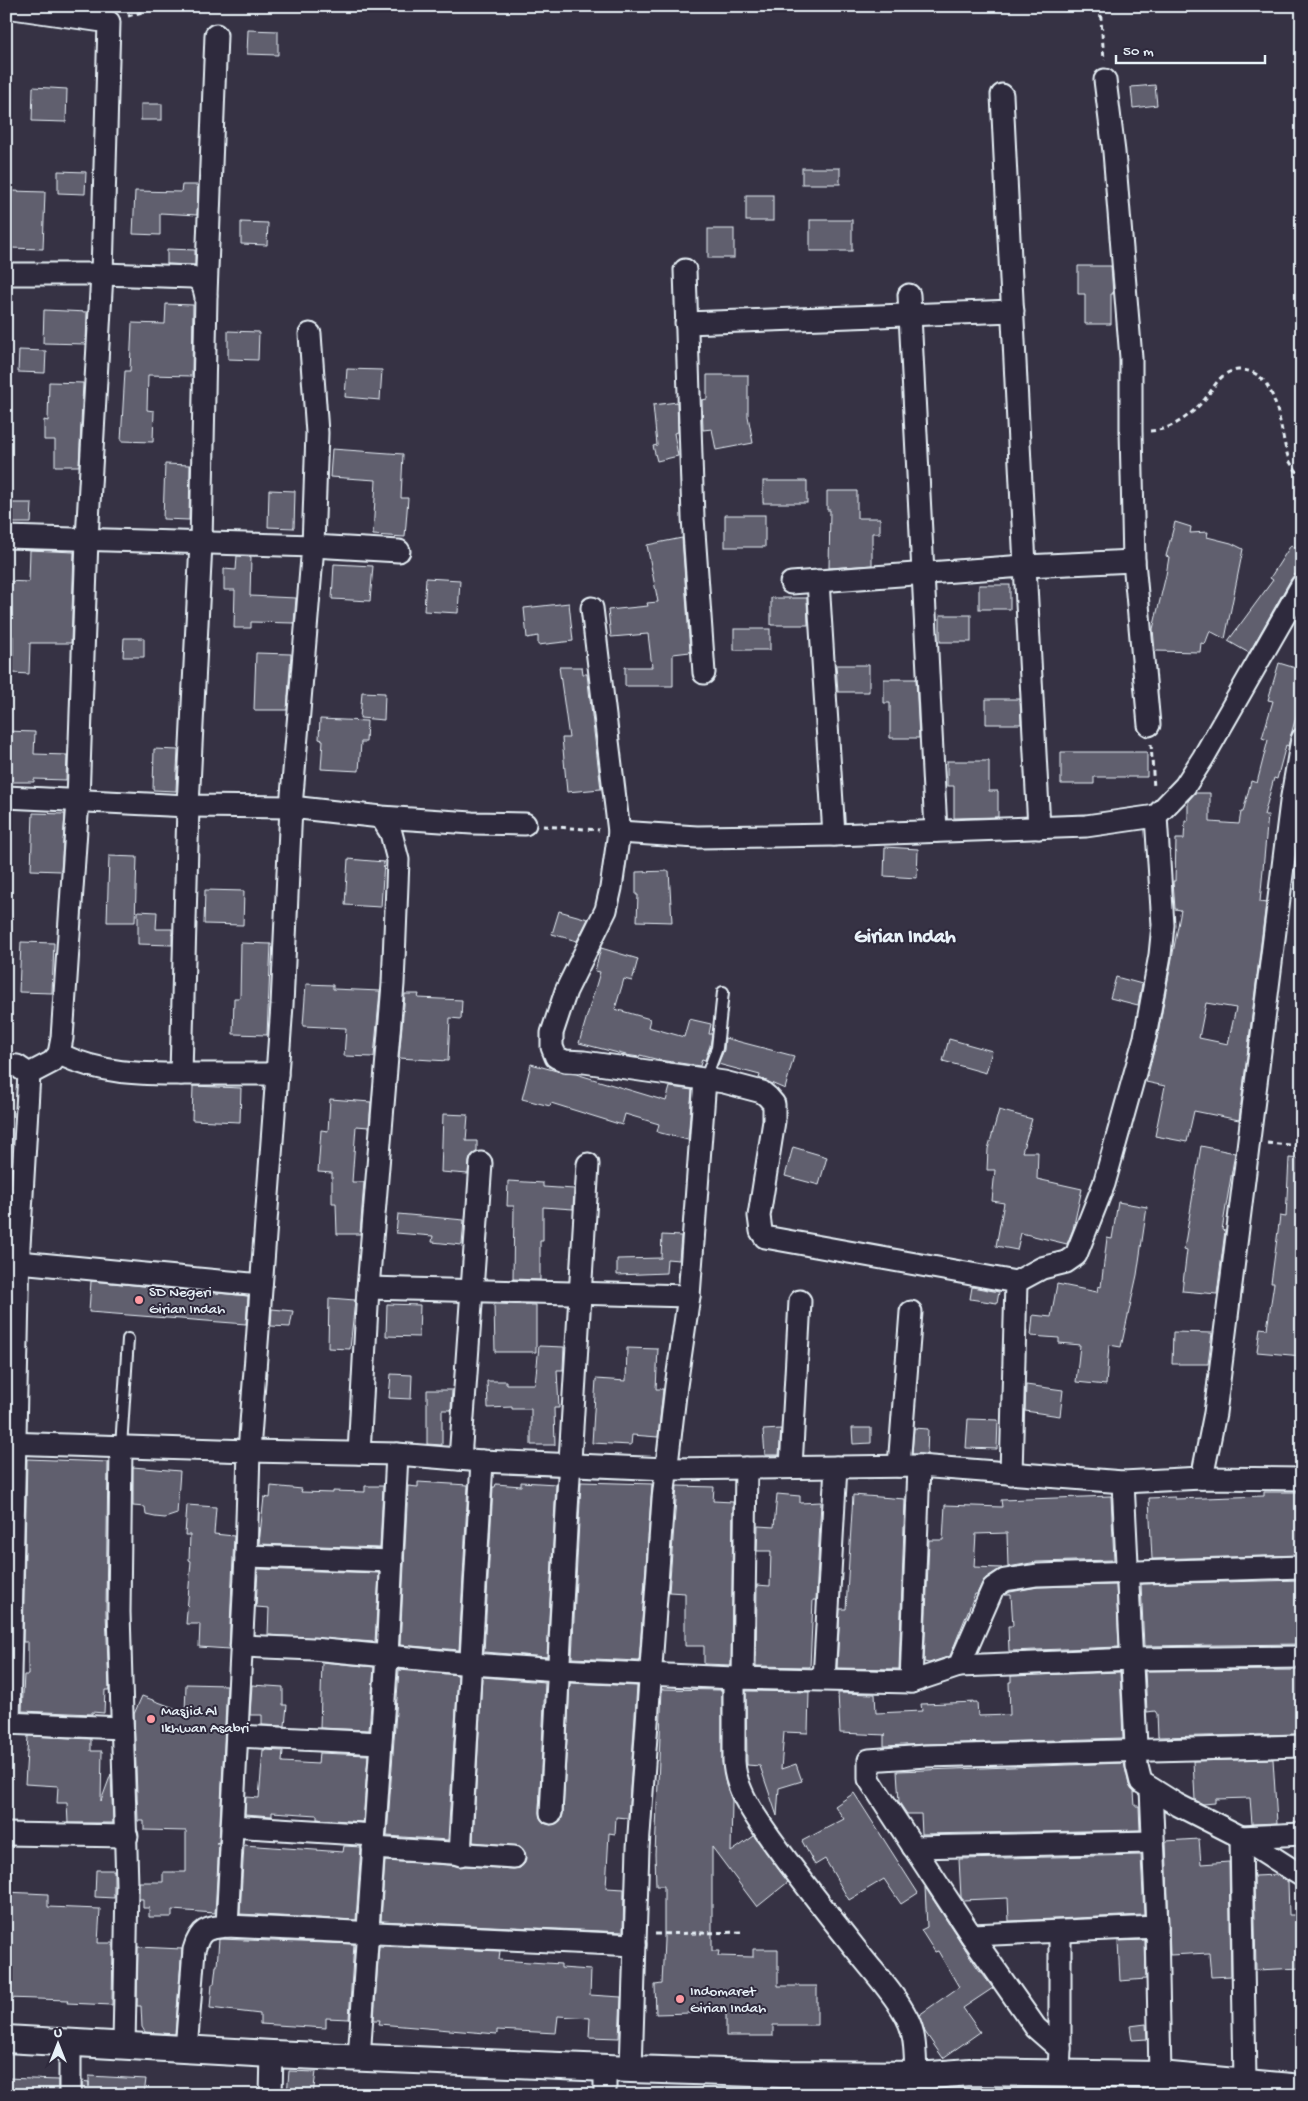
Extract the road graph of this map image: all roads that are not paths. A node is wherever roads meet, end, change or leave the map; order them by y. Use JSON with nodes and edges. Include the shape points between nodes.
{"nodes":[{"id":1,"x":6,"y":7,"type":"edge"},
{"id":2,"x":216,"y":35,"type":"dead end"},
{"id":3,"x":1105,"y":80,"type":"road end"},
{"id":4,"x":1002,"y":94,"type":"dead end"},
{"id":5,"x":685,"y":270,"type":"dead end"},
{"id":6,"x":6,"y":274,"type":"edge"},
{"id":7,"x":102,"y":274,"type":"junction"},
{"id":8,"x":206,"y":297,"type":"junction"},
{"id":9,"x":910,"y":304,"type":"junction"},
{"id":10,"x":1013,"y":311,"type":"junction"},
{"id":11,"x":686,"y":322,"type":"junction"},
{"id":12,"x":310,"y":334,"type":"dead end"},
{"id":13,"x":6,"y":537,"type":"edge"},
{"id":14,"x":87,"y":539,"type":"junction"},
{"id":15,"x":201,"y":543,"type":"junction"},
{"id":16,"x":314,"y":546,"type":"junction"},
{"id":17,"x":399,"y":550,"type":"dead end"},
{"id":18,"x":1134,"y":561,"type":"junction"},
{"id":19,"x":1025,"y":566,"type":"junction"},
{"id":20,"x":922,"y":572,"type":"junction"},
{"id":21,"x":818,"y":581,"type":"junction"},
{"id":22,"x":791,"y":583,"type":"dead end"},
{"id":23,"x":1302,"y":585,"type":"edge"},
{"id":24,"x":592,"y":608,"type":"dead end"},
{"id":25,"x":704,"y":673,"type":"dead end"},
{"id":26,"x":1149,"y":725,"type":"road end"},
{"id":27,"x":1302,"y":739,"type":"edge"},
{"id":28,"x":6,"y":797,"type":"edge"},
{"id":29,"x":78,"y":800,"type":"junction"},
{"id":30,"x":1296,"y":803,"type":"edge"},
{"id":31,"x":188,"y":806,"type":"junction"},
{"id":32,"x":291,"y":808,"type":"junction"},
{"id":33,"x":1156,"y":816,"type":"junction"},
{"id":34,"x":381,"y":817,"type":"junction"},
{"id":35,"x":525,"y":824,"type":"road end"},
{"id":36,"x":1039,"y":828,"type":"junction"},
{"id":37,"x":619,"y":832,"type":"junction"},
{"id":38,"x":936,"y":832,"type":"junction"},
{"id":39,"x":834,"y":835,"type":"junction"},
{"id":40,"x":723,"y":992,"type":"dead end"},
{"id":41,"x":59,"y":1054,"type":"junction"},
{"id":42,"x":6,"y":1065,"type":"edge"},
{"id":43,"x":29,"y":1074,"type":"junction"},
{"id":44,"x":180,"y":1074,"type":"junction"},
{"id":45,"x":277,"y":1074,"type":"junction"},
{"id":46,"x":705,"y":1080,"type":"junction"},
{"id":47,"x":481,"y":1163,"type":"dead end"},
{"id":48,"x":588,"y":1164,"type":"dead end"},
{"id":49,"x":15,"y":1251,"type":"edge"},
{"id":50,"x":1016,"y":1282,"type":"junction"},
{"id":51,"x":261,"y":1285,"type":"junction"},
{"id":52,"x":368,"y":1288,"type":"junction"},
{"id":53,"x":473,"y":1291,"type":"junction"},
{"id":54,"x":581,"y":1295,"type":"junction"},
{"id":55,"x":689,"y":1296,"type":"junction"},
{"id":56,"x":800,"y":1301,"type":"dead end"},
{"id":57,"x":911,"y":1312,"type":"dead end"},
{"id":58,"x":128,"y":1339,"type":"dead end"},
{"id":59,"x":11,"y":1443,"type":"edge"},
{"id":60,"x":121,"y":1448,"type":"junction"},
{"id":61,"x":249,"y":1451,"type":"junction"},
{"id":62,"x":359,"y":1453,"type":"junction"},
{"id":63,"x":397,"y":1454,"type":"junction"},
{"id":64,"x":460,"y":1459,"type":"junction"},
{"id":65,"x":482,"y":1461,"type":"junction"},
{"id":66,"x":570,"y":1466,"type":"junction"},
{"id":67,"x":836,"y":1466,"type":"junction"},
{"id":68,"x":909,"y":1466,"type":"junction"},
{"id":69,"x":791,"y":1467,"type":"junction"},
{"id":70,"x":746,"y":1468,"type":"junction"},
{"id":71,"x":667,"y":1470,"type":"junction"},
{"id":72,"x":1011,"y":1474,"type":"junction"},
{"id":73,"x":1202,"y":1478,"type":"junction"},
{"id":74,"x":1302,"y":1479,"type":"edge"},
{"id":75,"x":1123,"y":1482,"type":"junction"},
{"id":76,"x":246,"y":1556,"type":"junction"},
{"id":77,"x":392,"y":1561,"type":"junction"},
{"id":78,"x":1302,"y":1567,"type":"edge"},
{"id":79,"x":1128,"y":1572,"type":"junction"},
{"id":80,"x":242,"y":1646,"type":"junction"},
{"id":81,"x":386,"y":1656,"type":"junction"},
{"id":82,"x":1302,"y":1657,"type":"edge"},
{"id":83,"x":1132,"y":1659,"type":"junction"},
{"id":84,"x":472,"y":1664,"type":"junction"},
{"id":85,"x":959,"y":1666,"type":"junction"},
{"id":86,"x":558,"y":1670,"type":"junction"},
{"id":87,"x":651,"y":1676,"type":"junction"},
{"id":88,"x":738,"y":1678,"type":"junction"},
{"id":89,"x":824,"y":1679,"type":"junction"},
{"id":90,"x":911,"y":1682,"type":"junction"},
{"id":91,"x":8,"y":1723,"type":"edge"},
{"id":92,"x":122,"y":1728,"type":"junction"},
{"id":93,"x":237,"y":1736,"type":"junction"},
{"id":94,"x":380,"y":1744,"type":"junction"},
{"id":95,"x":1302,"y":1746,"type":"edge"},
{"id":96,"x":1137,"y":1750,"type":"junction"},
{"id":97,"x":1151,"y":1789,"type":"junction"},
{"id":98,"x":551,"y":1813,"type":"dead end"},
{"id":99,"x":232,"y":1826,"type":"junction"},
{"id":100,"x":6,"y":1834,"type":"edge"},
{"id":101,"x":1302,"y":1834,"type":"edge"},
{"id":102,"x":127,"y":1836,"type":"junction"},
{"id":103,"x":1241,"y":1838,"type":"junction"},
{"id":104,"x":374,"y":1842,"type":"junction"},
{"id":105,"x":1153,"y":1842,"type":"junction"},
{"id":106,"x":913,"y":1847,"type":"junction"},
{"id":107,"x":460,"y":1854,"type":"junction"},
{"id":108,"x":514,"y":1857,"type":"dead end"},
{"id":109,"x":1302,"y":1876,"type":"edge"},
{"id":110,"x":227,"y":1926,"type":"junction"},
{"id":111,"x":1157,"y":1928,"type":"junction"},
{"id":112,"x":1060,"y":1932,"type":"junction"},
{"id":113,"x":368,"y":1934,"type":"junction"},
{"id":114,"x":971,"y":1935,"type":"junction"},
{"id":115,"x":635,"y":1940,"type":"junction"},
{"id":116,"x":6,"y":2039,"type":"edge"},
{"id":117,"x":70,"y":2042,"type":"junction"},
{"id":118,"x":124,"y":2045,"type":"junction"},
{"id":119,"x":186,"y":2050,"type":"junction"},
{"id":120,"x":272,"y":2054,"type":"junction"},
{"id":121,"x":359,"y":2058,"type":"junction"},
{"id":122,"x":1060,"y":2061,"type":"junction"},
{"id":123,"x":605,"y":2068,"type":"junction"},
{"id":124,"x":631,"y":2069,"type":"junction"},
{"id":125,"x":916,"y":2074,"type":"junction"},
{"id":126,"x":1160,"y":2075,"type":"junction"},
{"id":127,"x":1245,"y":2082,"type":"junction"},
{"id":128,"x":1302,"y":2088,"type":"edge"},
{"id":129,"x":70,"y":2095,"type":"edge"},
{"id":130,"x":271,"y":2095,"type":"edge"},
{"id":131,"x":605,"y":2095,"type":"edge"}],
"edges":[{"from":1,"to":7,"type":"street","via":[[110,22]]},
{"from":2,"to":8,"type":"street"},
{"from":3,"to":18,"type":"street","via":[[1131,358]]},
{"from":4,"to":10,"type":"street"},
{"from":5,"to":11,"type":"street"},
{"from":6,"to":7,"type":"street"},
{"from":7,"to":8,"type":"street","via":[[192,276],[204,287]]},
{"from":7,"to":14,"type":"street"},
{"from":8,"to":15,"type":"street"},
{"from":9,"to":10,"type":"street"},
{"from":9,"to":11,"type":"street"},
{"from":9,"to":20,"type":"street"},
{"from":10,"to":19,"type":"street"},
{"from":11,"to":25,"type":"street","via":[[693,518]]},
{"from":12,"to":16,"type":"street","via":[[317,433]]},
{"from":13,"to":14,"type":"street"},
{"from":14,"to":15,"type":"street"},
{"from":14,"to":29,"type":"street"},
{"from":15,"to":16,"type":"street"},
{"from":15,"to":31,"type":"street"},
{"from":16,"to":17,"type":"street"},
{"from":16,"to":32,"type":"street"},
{"from":18,"to":19,"type":"street"},
{"from":18,"to":26,"type":"street"},
{"from":19,"to":20,"type":"street"},
{"from":19,"to":36,"type":"street"},
{"from":20,"to":21,"type":"street"},
{"from":20,"to":38,"type":"street"},
{"from":21,"to":22,"type":"street"},
{"from":21,"to":39,"type":"street"},
{"from":23,"to":33,"type":"street","via":[[1203,758],[1185,786]]},
{"from":24,"to":37,"type":"street"},
{"from":27,"to":30,"type":"street"},
{"from":28,"to":29,"type":"street"},
{"from":29,"to":31,"type":"street"},
{"from":29,"to":41,"type":"street"},
{"from":30,"to":73,"type":"street","via":[[1215,1413]]},
{"from":31,"to":32,"type":"street"},
{"from":31,"to":44,"type":"street"},
{"from":32,"to":34,"type":"street"},
{"from":32,"to":45,"type":"street"},
{"from":33,"to":36,"type":"street","via":[[1086,826]]},
{"from":33,"to":50,"type":"street","via":[[1163,925],[1160,955],[1145,1037],[1104,1184],[1076,1255]]},
{"from":34,"to":35,"type":"street"},
{"from":34,"to":52,"type":"street","via":[[398,860],[388,1049]]},
{"from":36,"to":38,"type":"street"},
{"from":37,"to":39,"type":"street","via":[[697,837]]},
{"from":37,"to":46,"type":"street","via":[[606,910],[566,991],[552,1033],[552,1047],[556,1058],[565,1061]]},
{"from":38,"to":39,"type":"street"},
{"from":40,"to":46,"type":"lane","via":[[717,1048]]},
{"from":41,"to":43,"type":"street","via":[[52,1062]]},
{"from":41,"to":44,"type":"street","via":[[109,1070],[140,1075]]},
{"from":42,"to":43,"type":"street","via":[[16,1066]]},
{"from":43,"to":49,"type":"street"},
{"from":44,"to":45,"type":"street"},
{"from":45,"to":51,"type":"street"},
{"from":46,"to":50,"type":"street","via":[[762,1092],[774,1104],[772,1139],[758,1216],[760,1231],[765,1237]]},
{"from":46,"to":55,"type":"street"},
{"from":47,"to":53,"type":"street"},
{"from":48,"to":54,"type":"street"},
{"from":49,"to":51,"type":"street"},
{"from":49,"to":59,"type":"street"},
{"from":50,"to":72,"type":"street"},
{"from":51,"to":61,"type":"street"},
{"from":52,"to":53,"type":"street"},
{"from":52,"to":62,"type":"street"},
{"from":53,"to":54,"type":"street"},
{"from":53,"to":64,"type":"street"},
{"from":54,"to":55,"type":"street"},
{"from":54,"to":66,"type":"street"},
{"from":55,"to":71,"type":"street"},
{"from":56,"to":69,"type":"street"},
{"from":57,"to":68,"type":"street"},
{"from":58,"to":60,"type":"lane"},
{"from":59,"to":60,"type":"street"},
{"from":59,"to":91,"type":"street"},
{"from":60,"to":61,"type":"street"},
{"from":60,"to":92,"type":"street","via":[[119,1612]]},
{"from":61,"to":62,"type":"street"},
{"from":61,"to":76,"type":"street"},
{"from":62,"to":63,"type":"street"},
{"from":63,"to":64,"type":"street"},
{"from":63,"to":77,"type":"street"},
{"from":64,"to":65,"type":"street"},
{"from":65,"to":66,"type":"street"},
{"from":65,"to":84,"type":"street"},
{"from":66,"to":71,"type":"street"},
{"from":66,"to":86,"type":"street"},
{"from":67,"to":68,"type":"street"},
{"from":67,"to":69,"type":"street"},
{"from":67,"to":89,"type":"street"},
{"from":68,"to":72,"type":"street"},
{"from":68,"to":90,"type":"street"},
{"from":69,"to":70,"type":"street"},
{"from":70,"to":71,"type":"street"},
{"from":70,"to":88,"type":"street"},
{"from":71,"to":87,"type":"street"},
{"from":72,"to":75,"type":"street"},
{"from":73,"to":74,"type":"street"},
{"from":73,"to":75,"type":"street"},
{"from":75,"to":79,"type":"street"},
{"from":76,"to":77,"type":"street"},
{"from":76,"to":80,"type":"street"},
{"from":77,"to":81,"type":"street"},
{"from":78,"to":79,"type":"street"},
{"from":79,"to":83,"type":"street"},
{"from":79,"to":85,"type":"street","via":[[1037,1575],[998,1583]]},
{"from":80,"to":81,"type":"street","via":[[313,1648]]},
{"from":80,"to":93,"type":"street"},
{"from":81,"to":84,"type":"street"},
{"from":81,"to":94,"type":"street"},
{"from":82,"to":83,"type":"street"},
{"from":83,"to":85,"type":"street"},
{"from":83,"to":96,"type":"street"},
{"from":84,"to":86,"type":"street"},
{"from":84,"to":107,"type":"street"},
{"from":85,"to":90,"type":"street"},
{"from":86,"to":87,"type":"street"},
{"from":86,"to":98,"type":"street"},
{"from":87,"to":88,"type":"street"},
{"from":87,"to":115,"type":"street","via":[[638,1848]]},
{"from":88,"to":89,"type":"street"},
{"from":88,"to":125,"type":"street","via":[[734,1768],[739,1786],[758,1821],[907,2018],[912,2031]]},
{"from":89,"to":90,"type":"street"},
{"from":91,"to":92,"type":"street"},
{"from":92,"to":102,"type":"street"},
{"from":93,"to":94,"type":"street"},
{"from":93,"to":99,"type":"street"},
{"from":94,"to":104,"type":"street"},
{"from":95,"to":96,"type":"street"},
{"from":96,"to":97,"type":"street","via":[[1138,1775],[1141,1782]]},
{"from":96,"to":106,"type":"street","via":[[869,1760],[869,1779]]},
{"from":97,"to":103,"type":"street"},
{"from":97,"to":105,"type":"street"},
{"from":99,"to":104,"type":"street"},
{"from":99,"to":110,"type":"street"},
{"from":100,"to":102,"type":"street"},
{"from":101,"to":103,"type":"street"},
{"from":102,"to":118,"type":"street"},
{"from":103,"to":109,"type":"street"},
{"from":103,"to":127,"type":"street"},
{"from":104,"to":107,"type":"street"},
{"from":104,"to":113,"type":"street"},
{"from":105,"to":106,"type":"street"},
{"from":105,"to":111,"type":"street"},
{"from":106,"to":114,"type":"street"},
{"from":107,"to":108,"type":"street"},
{"from":110,"to":113,"type":"street"},
{"from":110,"to":119,"type":"street","via":[[209,1928],[198,1936],[194,1950]]},
{"from":111,"to":112,"type":"street"},
{"from":111,"to":126,"type":"street"},
{"from":112,"to":114,"type":"street"},
{"from":112,"to":122,"type":"street"},
{"from":113,"to":115,"type":"street"},
{"from":113,"to":121,"type":"street"},
{"from":114,"to":122,"type":"street"},
{"from":115,"to":124,"type":"street"},
{"from":116,"to":117,"type":"street"},
{"from":117,"to":118,"type":"street"},
{"from":117,"to":129,"type":"street"},
{"from":118,"to":119,"type":"street"},
{"from":119,"to":120,"type":"street"},
{"from":120,"to":121,"type":"street"},
{"from":120,"to":130,"type":"street"},
{"from":121,"to":123,"type":"street"},
{"from":122,"to":125,"type":"street","via":[[970,2072]]},
{"from":122,"to":126,"type":"street"},
{"from":123,"to":124,"type":"street"},
{"from":123,"to":131,"type":"street"},
{"from":124,"to":125,"type":"street"},
{"from":126,"to":127,"type":"street"},
{"from":127,"to":128,"type":"street"}]}
